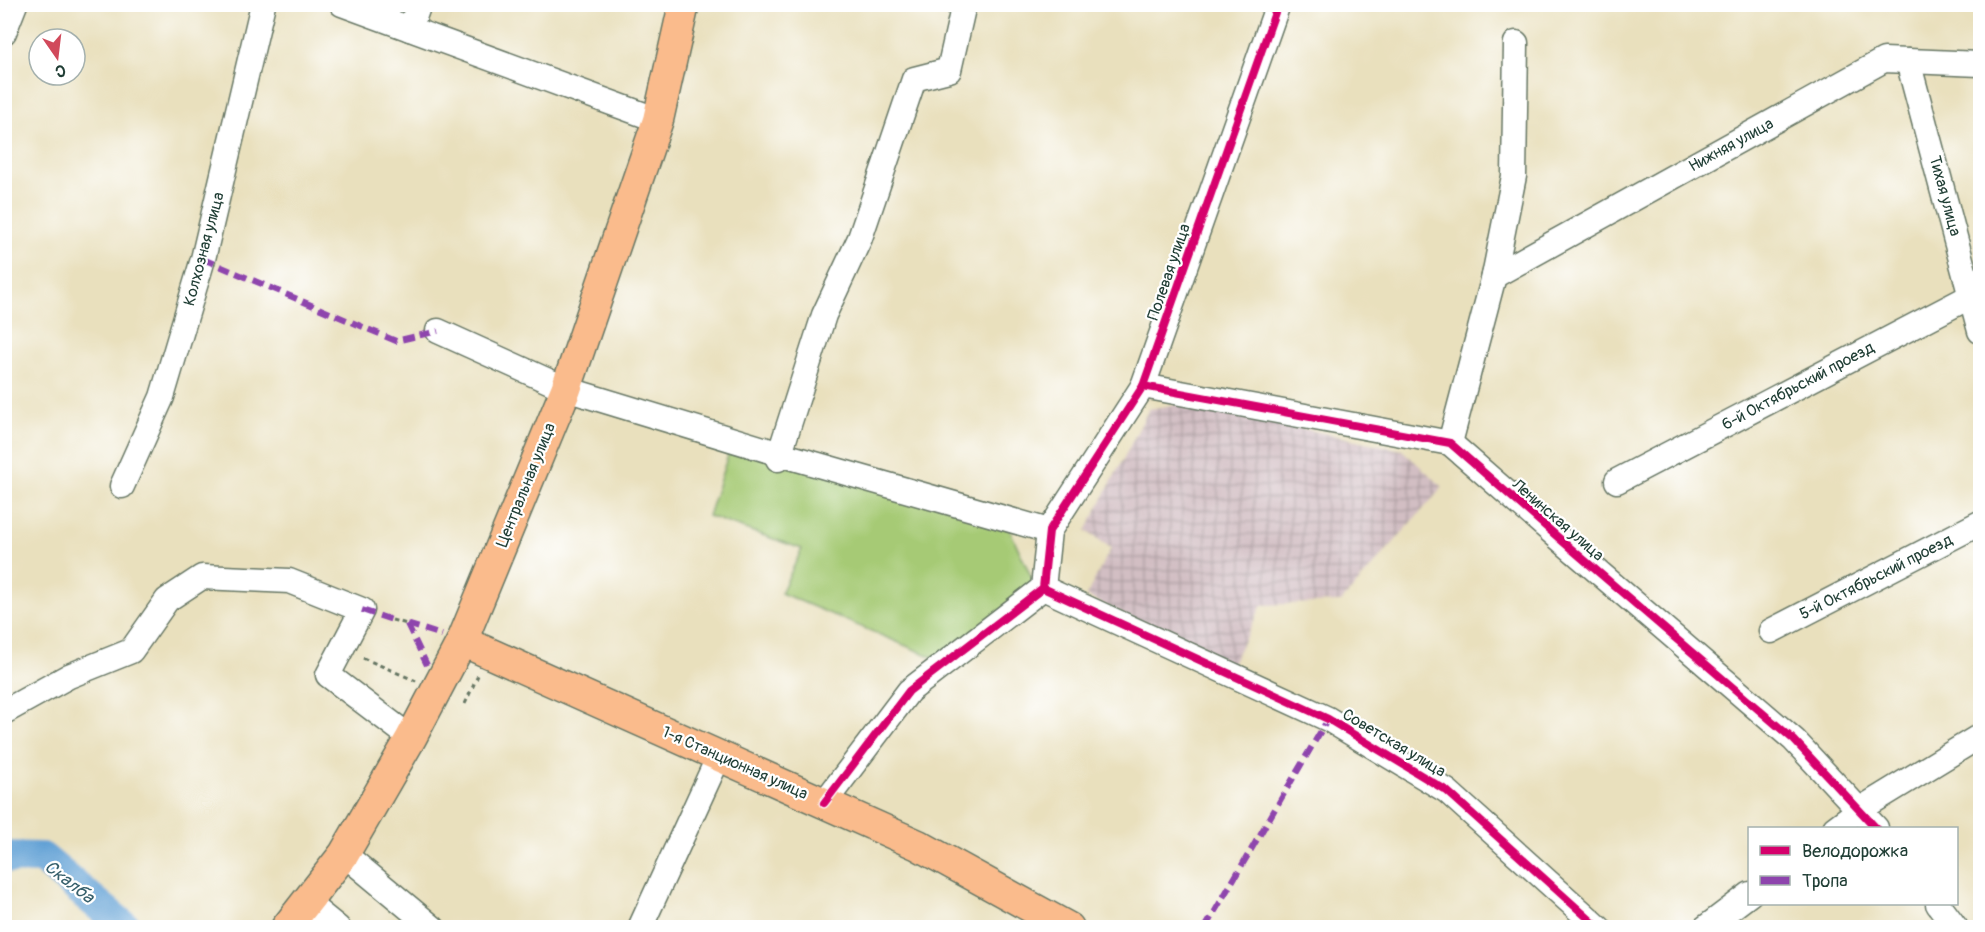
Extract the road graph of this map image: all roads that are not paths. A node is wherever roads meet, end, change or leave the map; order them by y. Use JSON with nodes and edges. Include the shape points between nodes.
{"nodes":[{"id":1,"x":15,"y":4,"type":"edge"},
{"id":2,"x":263,"y":4,"type":"edge"},
{"id":3,"x":342,"y":4,"type":"edge"},
{"id":4,"x":419,"y":4,"type":"edge"},
{"id":5,"x":684,"y":4,"type":"edge"},
{"id":6,"x":964,"y":4,"type":"edge"},
{"id":7,"x":1278,"y":4,"type":"edge"},
{"id":8,"x":410,"y":29,"type":"junction"},
{"id":9,"x":4,"y":32,"type":"edge"},
{"id":10,"x":1516,"y":43,"type":"dead end"},
{"id":11,"x":1908,"y":61,"type":"junction"},
{"id":12,"x":1980,"y":64,"type":"edge"},
{"id":13,"x":658,"y":120,"type":"junction"},
{"id":14,"x":1494,"y":276,"type":"junction"},
{"id":15,"x":1976,"y":296,"type":"edge"},
{"id":16,"x":438,"y":331,"type":"dead end"},
{"id":17,"x":1980,"y":331,"type":"edge"},
{"id":18,"x":1143,"y":386,"type":"junction"},
{"id":19,"x":566,"y":389,"type":"junction"},
{"id":20,"x":1450,"y":443,"type":"junction"},
{"id":21,"x":779,"y":456,"type":"junction"},
{"id":22,"x":1617,"y":481,"type":"dead end"},
{"id":23,"x":122,"y":486,"type":"dead end"},
{"id":24,"x":1980,"y":523,"type":"edge"},
{"id":25,"x":1049,"y":531,"type":"junction"},
{"id":26,"x":1043,"y":588,"type":"junction"},
{"id":27,"x":1771,"y":631,"type":"dead end"},
{"id":28,"x":475,"y":646,"type":"junction"},
{"id":29,"x":4,"y":712,"type":"edge"},
{"id":30,"x":1980,"y":736,"type":"edge"},
{"id":31,"x":411,"y":738,"type":"junction"},
{"id":32,"x":719,"y":756,"type":"junction"},
{"id":33,"x":824,"y":803,"type":"junction"},
{"id":34,"x":1859,"y":810,"type":"junction"},
{"id":35,"x":1836,"y":827,"type":"edge"},
{"id":36,"x":1875,"y":827,"type":"edge"},
{"id":37,"x":344,"y":854,"type":"junction"},
{"id":38,"x":1748,"y":895,"type":"edge"},
{"id":39,"x":306,"y":902,"type":"junction"},
{"id":40,"x":1940,"y":905,"type":"edge"},
{"id":41,"x":286,"y":927,"type":"edge"},
{"id":42,"x":338,"y":927,"type":"edge"},
{"id":43,"x":432,"y":927,"type":"edge"},
{"id":44,"x":639,"y":927,"type":"edge"},
{"id":45,"x":1069,"y":927,"type":"edge"},
{"id":46,"x":1599,"y":927,"type":"edge"},
{"id":47,"x":1705,"y":927,"type":"edge"},
{"id":48,"x":1956,"y":927,"type":"edge"}],
"edges":[{"from":1,"to":9,"type":"street"},
{"from":2,"to":23,"type":"street","name":"Колхозная улица","via":[[203,259],[162,397]]},
{"from":3,"to":8,"type":"street"},
{"from":4,"to":8,"type":"street"},
{"from":5,"to":13,"type":"main road","name":"Центральная улица"},
{"from":6,"to":21,"type":"street","via":[[949,70],[914,79],[860,238],[824,315]]},
{"from":7,"to":18,"type":"street","name":"Полевая улица"},
{"from":8,"to":13,"type":"street"},
{"from":10,"to":14,"type":"street","via":[[1514,176]]},
{"from":11,"to":12,"type":"street","name":"Нижняя улица"},
{"from":11,"to":14,"type":"street","name":"Нижняя улица","via":[[1884,60]]},
{"from":11,"to":15,"type":"street","name":"Тихая улица"},
{"from":13,"to":19,"type":"main road","name":"Центральная улица"},
{"from":14,"to":20,"type":"street"},
{"from":15,"to":17,"type":"street","name":"Тихая улица"},
{"from":15,"to":22,"type":"street","name":"6-й Октябрьский проезд"},
{"from":16,"to":19,"type":"street"},
{"from":18,"to":20,"type":"street"},
{"from":18,"to":25,"type":"street","name":"Полевая улица"},
{"from":19,"to":21,"type":"street"},
{"from":19,"to":28,"type":"main road","name":"Центральная улица"},
{"from":20,"to":34,"type":"street","name":"Ленинская улица","via":[[1794,740]]},
{"from":21,"to":25,"type":"street"},
{"from":24,"to":27,"type":"street","name":"5-й Октябрьский проезд"},
{"from":25,"to":26,"type":"street"},
{"from":26,"to":33,"type":"street","via":[[909,691]]},
{"from":26,"to":46,"type":"street","name":"Советская улица","via":[[1328,719],[1447,791]]},
{"from":28,"to":31,"type":"main road","name":"Центральная улица"},
{"from":28,"to":32,"type":"main road","name":"1-я Станционная улица"},
{"from":29,"to":31,"type":"street","via":[[69,676],[131,651],[167,600],[202,577],[289,580],[362,610],[328,675]]},
{"from":30,"to":34,"type":"street"},
{"from":31,"to":37,"type":"main road","name":"Центральная улица"},
{"from":32,"to":33,"type":"main road","name":"1-я Станционная улица"},
{"from":32,"to":44,"type":"street"},
{"from":33,"to":45,"type":"main road","name":"1-я Станционная улица","via":[[918,845]]},
{"from":34,"to":35,"type":"street"},
{"from":34,"to":36,"type":"street","name":"Ленинская улица"},
{"from":37,"to":39,"type":"main road","name":"Центральная улица"},
{"from":37,"to":43,"type":"street"},
{"from":38,"to":47,"type":"street"},
{"from":39,"to":41,"type":"main road","name":"Центральная улица"},
{"from":39,"to":42,"type":"street"},
{"from":40,"to":48,"type":"street"}]}
